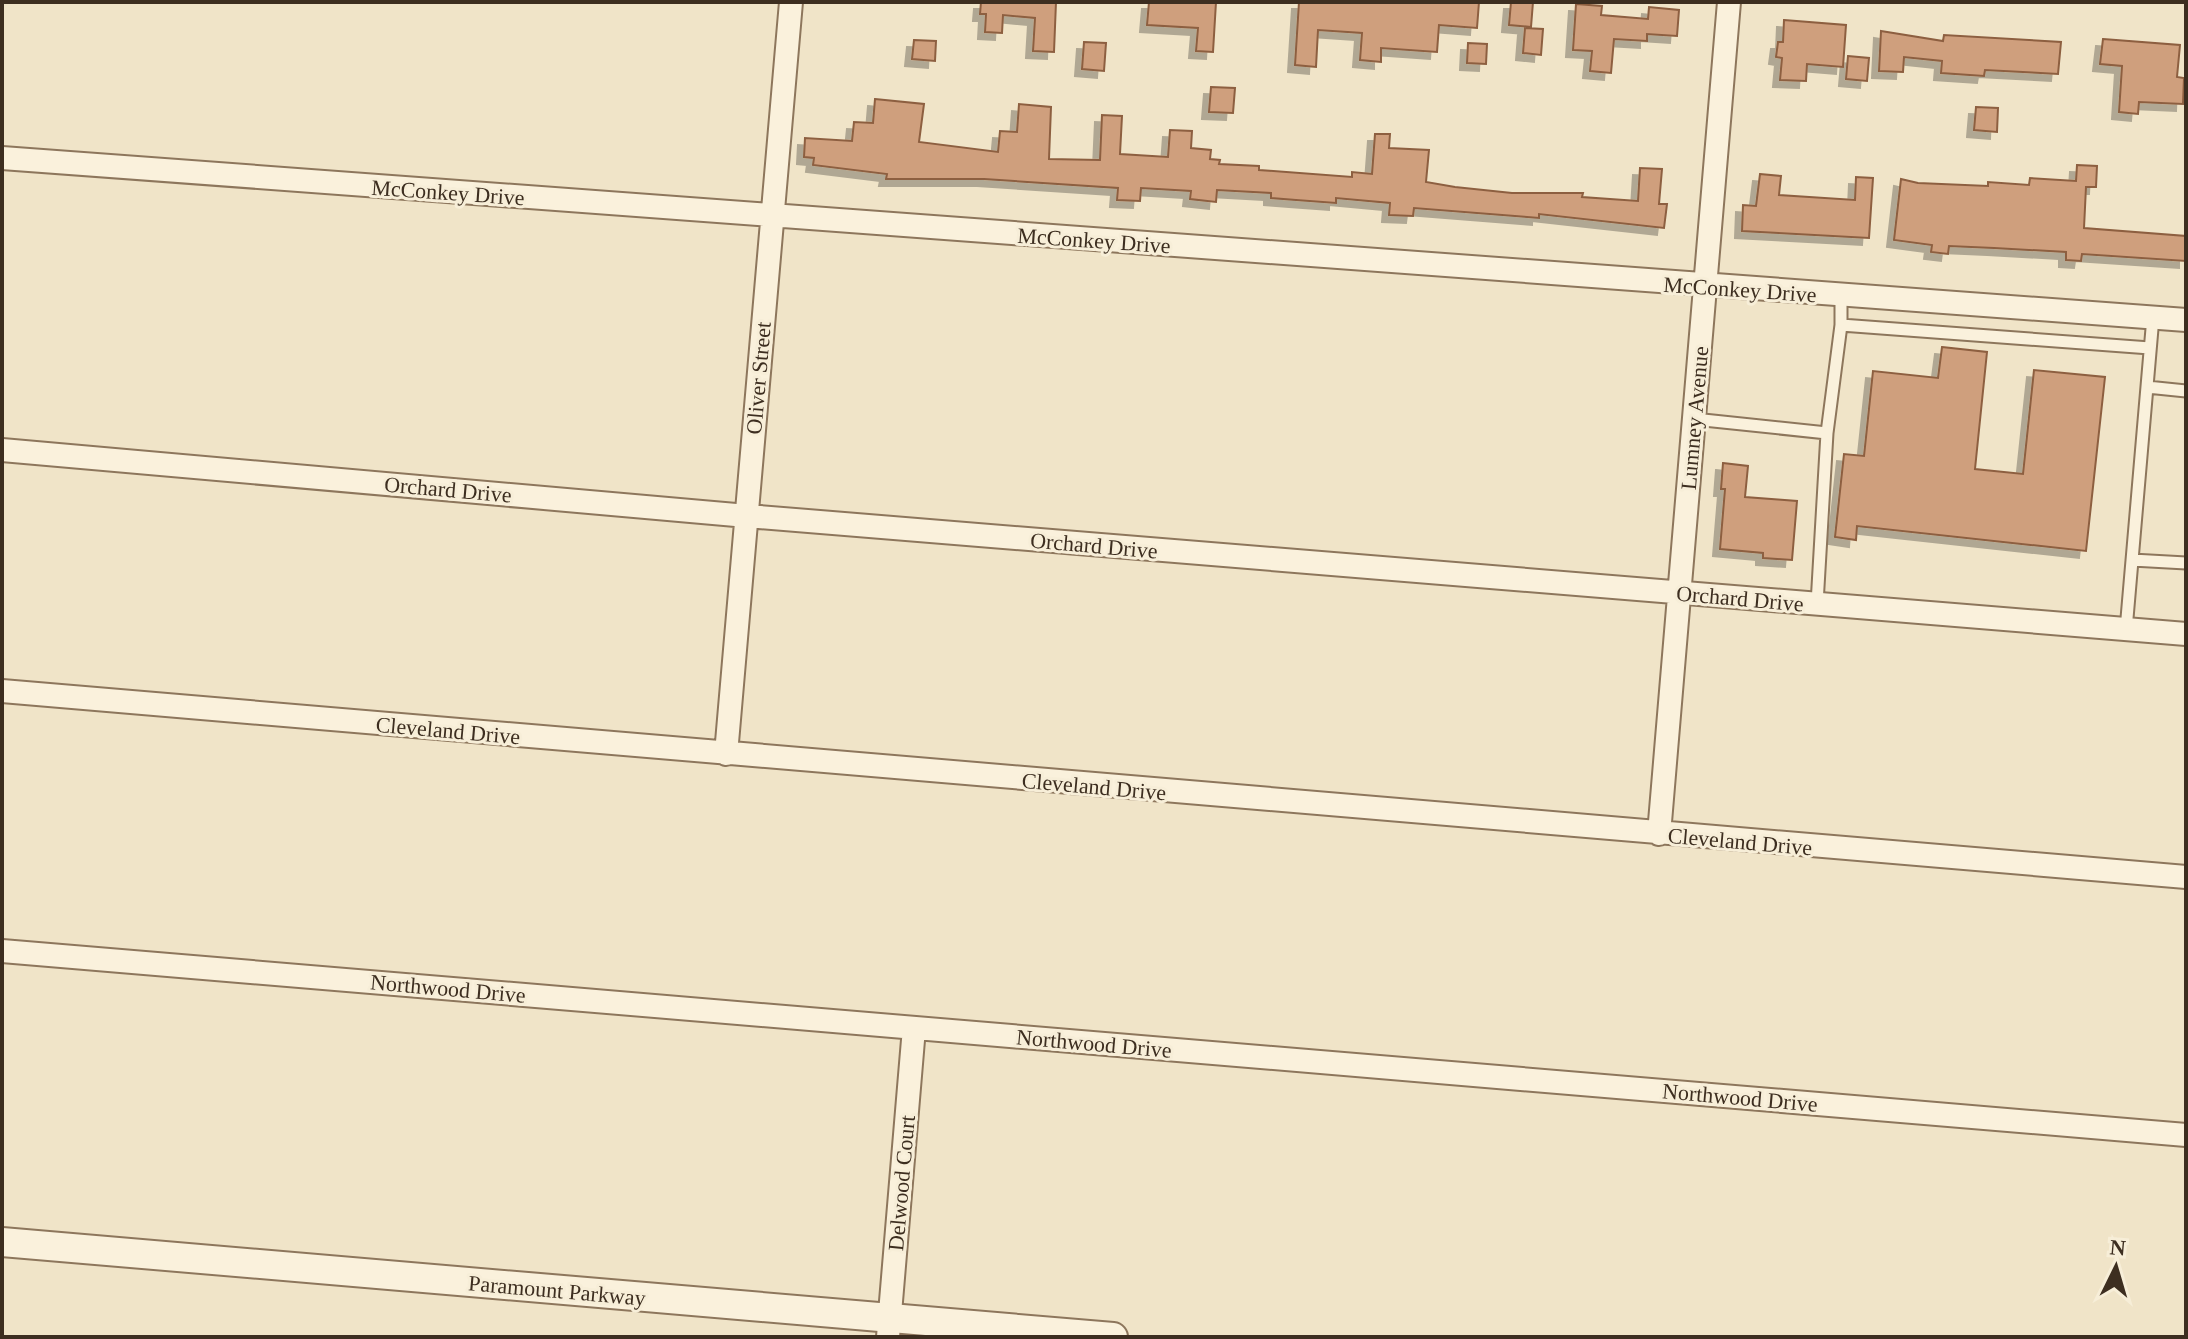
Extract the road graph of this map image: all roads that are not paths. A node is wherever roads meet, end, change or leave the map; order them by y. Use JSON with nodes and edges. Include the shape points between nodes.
{"nodes":[{"id":1,"x":791,"y":2,"type":"edge"},
{"id":2,"x":1729,"y":2,"type":"edge"},
{"id":3,"x":2,"y":158,"type":"edge"},
{"id":4,"x":772,"y":217,"type":"junction"},
{"id":5,"x":1705,"y":287,"type":"junction"},
{"id":6,"x":1841,"y":296,"type":"junction"},
{"id":7,"x":2153,"y":317,"type":"junction"},
{"id":8,"x":2186,"y":320,"type":"edge"},
{"id":9,"x":1841,"y":325,"type":"junction"},
{"id":10,"x":2150,"y":348,"type":"junction"},
{"id":11,"x":2147,"y":387,"type":"junction"},
{"id":12,"x":2186,"y":391,"type":"edge"},
{"id":13,"x":1694,"y":419,"type":"junction"},
{"id":14,"x":1827,"y":433,"type":"junction"},
{"id":15,"x":2,"y":450,"type":"edge"},
{"id":16,"x":747,"y":516,"type":"junction"},
{"id":17,"x":2132,"y":560,"type":"junction"},
{"id":18,"x":2186,"y":563,"type":"edge"},
{"id":19,"x":1679,"y":593,"type":"junction"},
{"id":20,"x":1817,"y":604,"type":"junction"},
{"id":21,"x":2126,"y":630,"type":"junction"},
{"id":22,"x":2186,"y":634,"type":"edge"},
{"id":23,"x":2,"y":691,"type":"edge"},
{"id":24,"x":726,"y":754,"type":"junction"},
{"id":25,"x":1659,"y":834,"type":"junction"},
{"id":26,"x":2186,"y":877,"type":"edge"},
{"id":27,"x":2,"y":951,"type":"edge"},
{"id":28,"x":914,"y":1028,"type":"junction"},
{"id":29,"x":2186,"y":1135,"type":"edge"},
{"id":30,"x":2,"y":1242,"type":"edge"},
{"id":31,"x":889,"y":1328,"type":"edge"},
{"id":32,"x":1113,"y":1337,"type":"edge"}],
"edges":[{"from":1,"to":4,"type":"street","name":"Oliver Street"},
{"from":2,"to":5,"type":"street","name":"Lumney Avenue"},
{"from":3,"to":4,"type":"street","name":"McConkey Drive"},
{"from":4,"to":5,"type":"street","name":"McConkey Drive"},
{"from":4,"to":16,"type":"street","name":"Oliver Street"},
{"from":5,"to":6,"type":"street","name":"McConkey Drive"},
{"from":5,"to":13,"type":"street","name":"Lumney Avenue"},
{"from":6,"to":7,"type":"street","name":"McConkey Drive"},
{"from":6,"to":9,"type":"lane"},
{"from":7,"to":8,"type":"street","name":"McConkey Drive"},
{"from":7,"to":10,"type":"lane"},
{"from":9,"to":10,"type":"lane"},
{"from":9,"to":14,"type":"lane"},
{"from":10,"to":11,"type":"lane"},
{"from":11,"to":12,"type":"lane"},
{"from":11,"to":17,"type":"lane"},
{"from":13,"to":14,"type":"lane"},
{"from":13,"to":19,"type":"street","name":"Lumney Avenue"},
{"from":14,"to":20,"type":"lane"},
{"from":15,"to":16,"type":"street","name":"Orchard Drive"},
{"from":16,"to":19,"type":"street","name":"Orchard Drive"},
{"from":16,"to":24,"type":"street","name":"Oliver Street"},
{"from":17,"to":18,"type":"lane"},
{"from":17,"to":21,"type":"lane"},
{"from":19,"to":20,"type":"street","name":"Orchard Drive"},
{"from":19,"to":25,"type":"street","name":"Lumney Avenue"},
{"from":20,"to":21,"type":"street","name":"Orchard Drive"},
{"from":21,"to":22,"type":"street","name":"Orchard Drive"},
{"from":23,"to":24,"type":"street","name":"Cleveland Drive"},
{"from":24,"to":25,"type":"street","name":"Cleveland Drive"},
{"from":25,"to":26,"type":"street","name":"Cleveland Drive"},
{"from":27,"to":28,"type":"street","name":"Northwood Drive"},
{"from":28,"to":29,"type":"street","name":"Northwood Drive"},
{"from":28,"to":31,"type":"street","name":"Delwood Court"},
{"from":30,"to":31,"type":"street","name":"Paramount Parkway"},
{"from":31,"to":32,"type":"street","name":"Paramount Parkway"}]}
